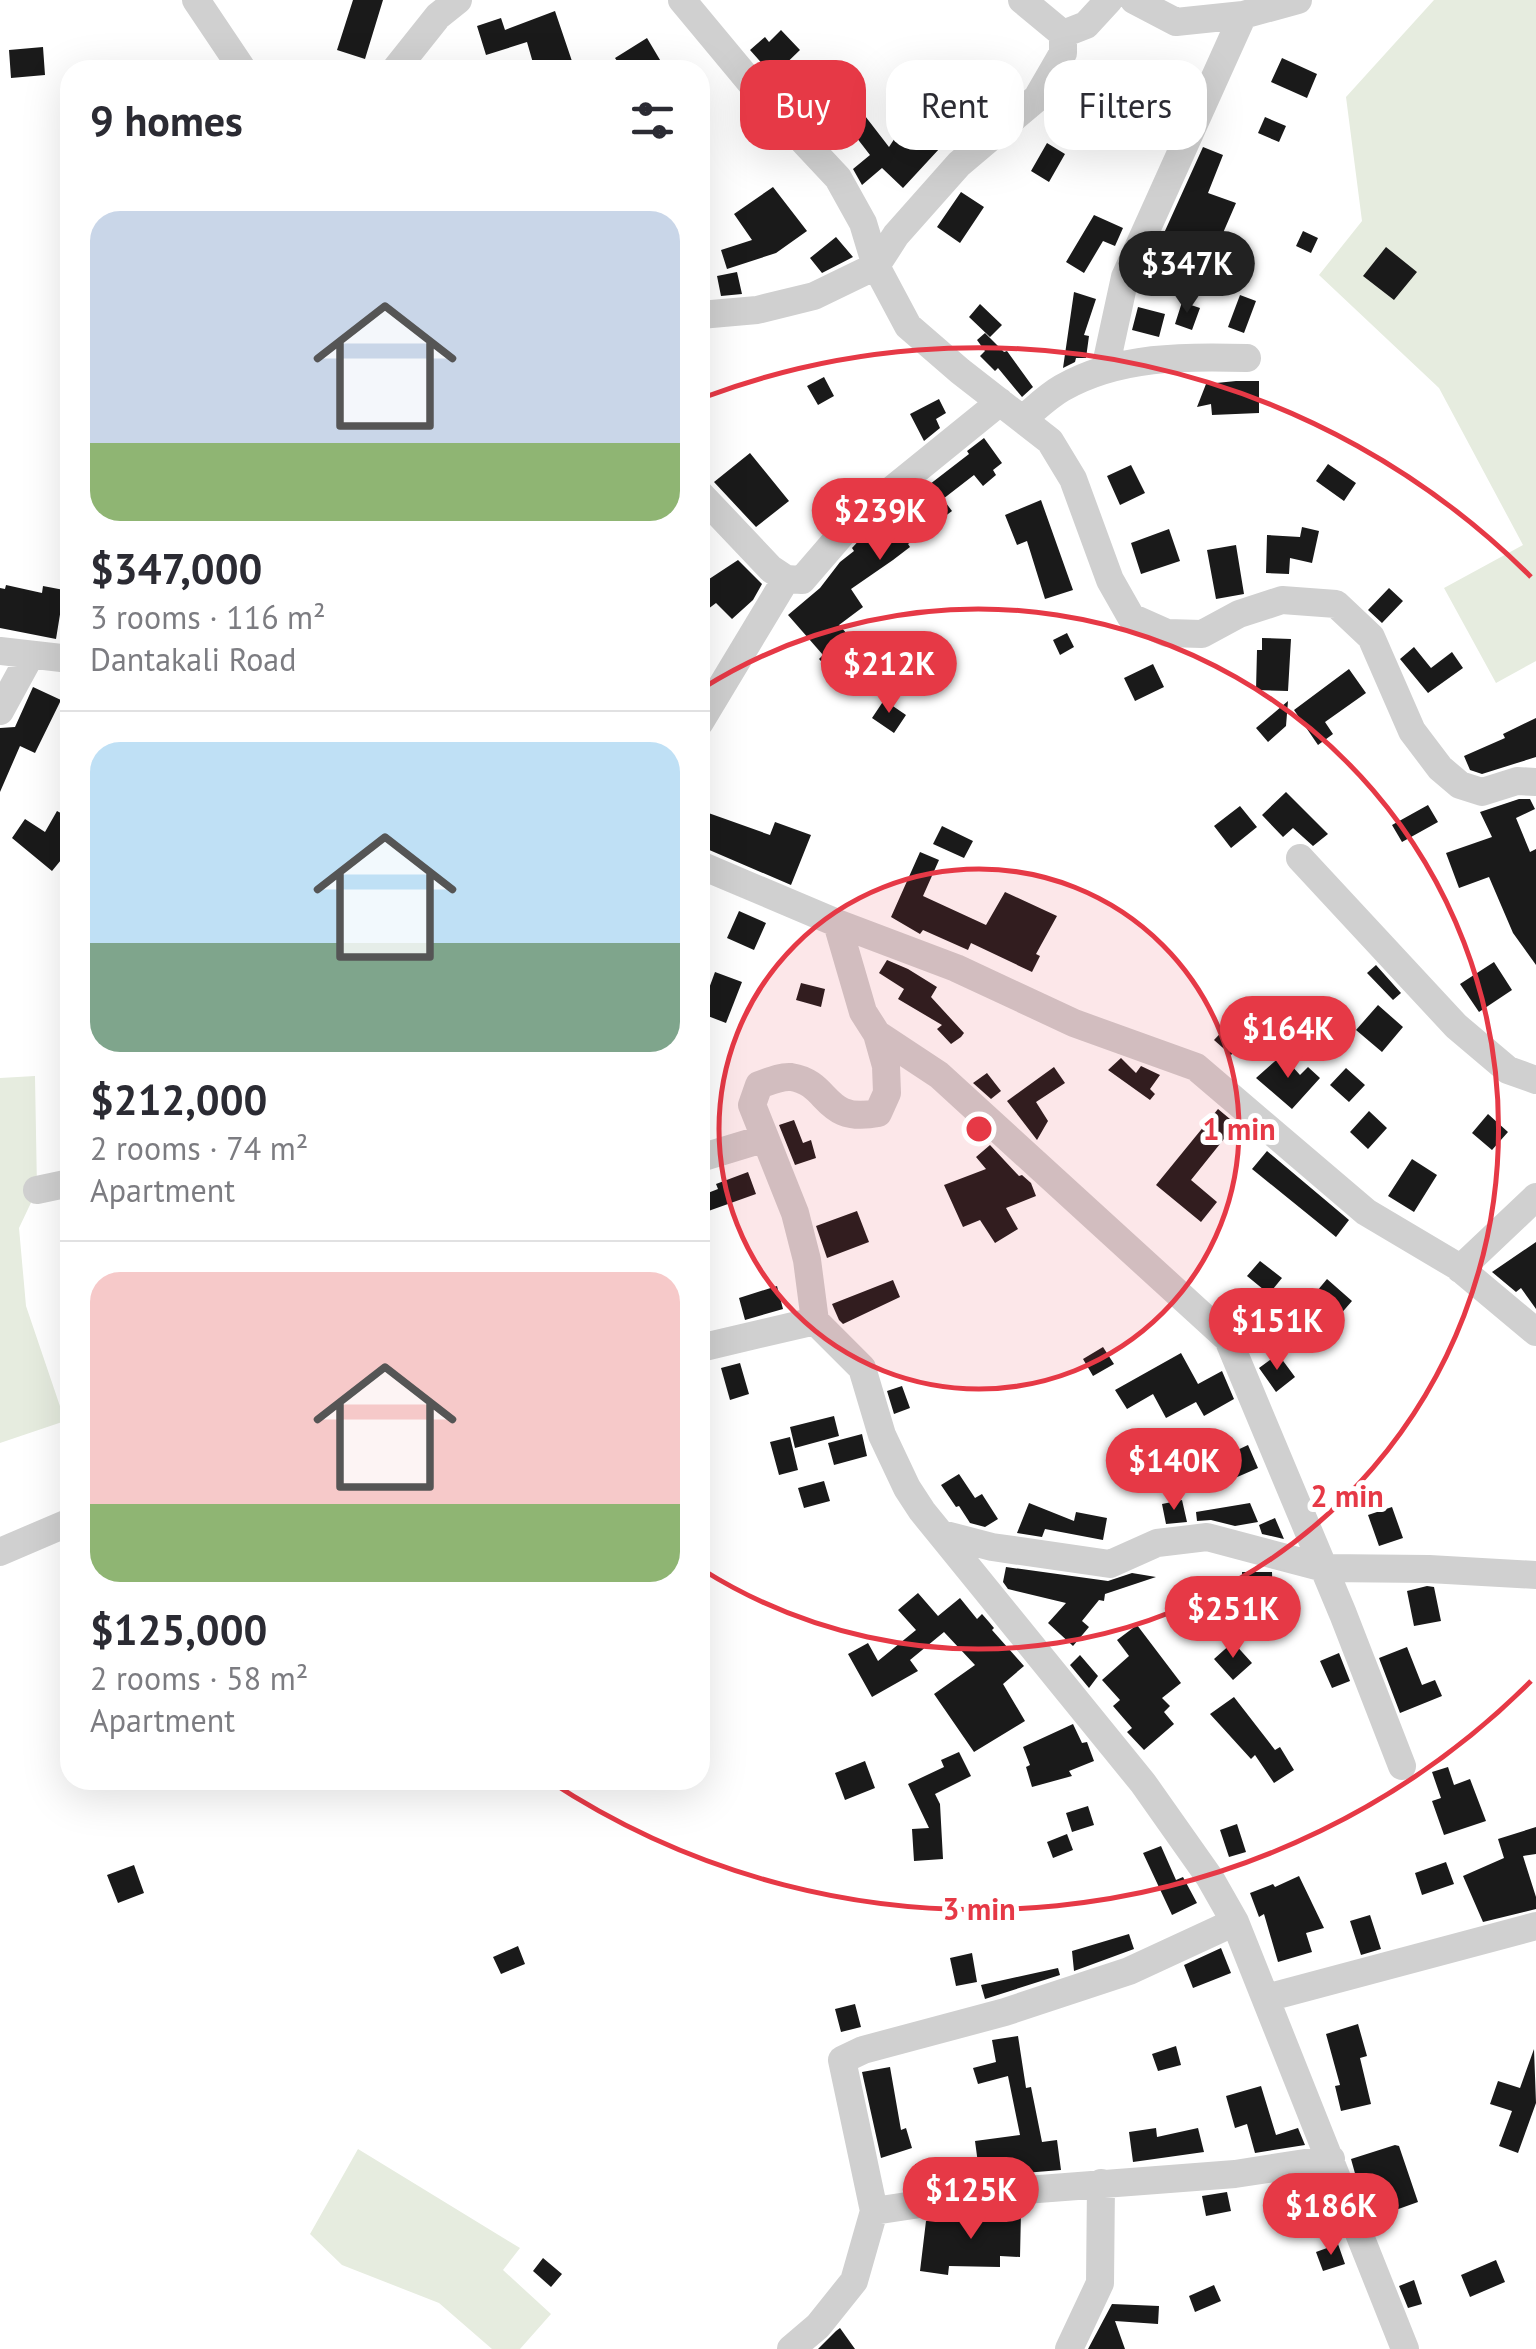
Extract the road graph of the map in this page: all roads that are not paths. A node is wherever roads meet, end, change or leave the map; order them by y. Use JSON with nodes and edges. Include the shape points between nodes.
{"nodes":[{"id":1,"x":196,"y":0,"type":"edge"},
{"id":2,"x":458,"y":0,"type":"edge"},
{"id":3,"x":682,"y":0,"type":"edge"},
{"id":4,"x":1022,"y":0,"type":"edge"},
{"id":5,"x":1109,"y":0,"type":"edge"},
{"id":6,"x":1134,"y":0,"type":"edge"},
{"id":7,"x":1298,"y":0,"type":"edge"},
{"id":8,"x":1242,"y":15,"type":"junction"},
{"id":9,"x":1064,"y":34,"type":"junction"},
{"id":10,"x":237,"y":60,"type":"edge"},
{"id":11,"x":402,"y":60,"type":"edge"},
{"id":12,"x":876,"y":266,"type":"junction"},
{"id":13,"x":710,"y":315,"type":"edge"},
{"id":14,"x":1247,"y":358,"type":"dead end"},
{"id":15,"x":1104,"y":369,"type":"junction"},
{"id":16,"x":1000,"y":402,"type":"junction"},
{"id":17,"x":1024,"y":418,"type":"junction"},
{"id":18,"x":710,"y":504,"type":"edge"},
{"id":19,"x":786,"y":579,"type":"junction"},
{"id":20,"x":0,"y":650,"type":"edge"},
{"id":21,"x":30,"y":656,"type":"junction"},
{"id":22,"x":60,"y":658,"type":"edge"},
{"id":23,"x":710,"y":705,"type":"edge"},
{"id":24,"x":0,"y":711,"type":"edge"},
{"id":25,"x":1536,"y":782,"type":"edge"},
{"id":26,"x":1300,"y":858,"type":"dead end"},
{"id":27,"x":710,"y":869,"type":"edge"},
{"id":28,"x":836,"y":923,"type":"junction"},
{"id":29,"x":877,"y":1034,"type":"junction"},
{"id":30,"x":1536,"y":1080,"type":"edge"},
{"id":31,"x":764,"y":1139,"type":"junction"},
{"id":32,"x":710,"y":1155,"type":"edge"},
{"id":33,"x":60,"y":1184,"type":"edge"},
{"id":34,"x":37,"y":1190,"type":"dead end"},
{"id":35,"x":1536,"y":1197,"type":"edge"},
{"id":36,"x":1460,"y":1269,"type":"junction"},
{"id":37,"x":816,"y":1321,"type":"junction"},
{"id":38,"x":1536,"y":1332,"type":"edge"},
{"id":39,"x":710,"y":1346,"type":"edge"},
{"id":40,"x":60,"y":1526,"type":"edge"},
{"id":41,"x":942,"y":1534,"type":"junction"},
{"id":42,"x":0,"y":1552,"type":"edge"},
{"id":43,"x":1324,"y":1568,"type":"junction"},
{"id":44,"x":1536,"y":1575,"type":"edge"},
{"id":45,"x":1402,"y":1766,"type":"dead end"},
{"id":46,"x":1235,"y":1922,"type":"junction"},
{"id":47,"x":1536,"y":1926,"type":"edge"},
{"id":48,"x":1266,"y":1998,"type":"junction"},
{"id":49,"x":1331,"y":2158,"type":"junction"},
{"id":50,"x":1101,"y":2183,"type":"junction"},
{"id":51,"x":874,"y":2211,"type":"junction"},
{"id":52,"x":791,"y":2349,"type":"edge"},
{"id":53,"x":1069,"y":2349,"type":"edge"},
{"id":54,"x":1404,"y":2349,"type":"edge"}],
"edges":[{"from":1,"to":10,"type":"street"},
{"from":2,"to":11,"type":"street"},
{"from":3,"to":12,"type":"street","via":[[838,178],[863,223]]},
{"from":4,"to":9,"type":"street"},
{"from":5,"to":9,"type":"street","via":[[1086,25]]},
{"from":6,"to":8,"type":"street","via":[[1176,22]]},
{"from":7,"to":8,"type":"street"},
{"from":8,"to":15,"type":"street","via":[[1125,277]]},
{"from":9,"to":12,"type":"street","via":[[1064,53],[1036,98],[959,164]]},
{"from":12,"to":13,"type":"street","via":[[814,296]]},
{"from":12,"to":16,"type":"street","via":[[908,326]]},
{"from":14,"to":15,"type":"street","via":[[1182,356]]},
{"from":15,"to":17,"type":"street","via":[[1060,388]]},
{"from":16,"to":17,"type":"street"},
{"from":16,"to":19,"type":"street","via":[[852,522],[802,580]]},
{"from":17,"to":25,"type":"street","via":[[1050,441],[1074,478],[1110,580],[1132,617],[1167,633],[1202,634],[1282,600],[1336,604],[1371,637],[1412,730],[1460,786],[1482,792]]},
{"from":18,"to":19,"type":"street"},
{"from":19,"to":23,"type":"street"},
{"from":20,"to":21,"type":"street"},
{"from":21,"to":22,"type":"street"},
{"from":21,"to":24,"type":"street"},
{"from":26,"to":30,"type":"street","via":[[1456,1026],[1508,1070]]},
{"from":27,"to":28,"type":"street"},
{"from":28,"to":29,"type":"street","via":[[863,1012]]},
{"from":28,"to":36,"type":"street","via":[[1196,1067],[1366,1212]]},
{"from":29,"to":31,"type":"street","via":[[887,1093],[878,1113],[856,1117],[831,1107],[811,1084],[788,1076],[758,1084],[752,1106]]},
{"from":29,"to":43,"type":"street","via":[[938,1076],[1228,1339]]},
{"from":31,"to":32,"type":"street"},
{"from":31,"to":37,"type":"street","via":[[795,1213]]},
{"from":33,"to":34,"type":"street"},
{"from":35,"to":36,"type":"street"},
{"from":36,"to":38,"type":"street"},
{"from":37,"to":39,"type":"street"},
{"from":37,"to":41,"type":"street","via":[[862,1368],[907,1488]]},
{"from":40,"to":42,"type":"street"},
{"from":41,"to":43,"type":"street","via":[[1110,1564],[1157,1543],[1207,1537]]},
{"from":41,"to":46,"type":"street","via":[[1143,1783]]},
{"from":43,"to":44,"type":"street"},
{"from":43,"to":45,"type":"street"},
{"from":46,"to":48,"type":"street"},
{"from":46,"to":51,"type":"street","via":[[1129,1971],[842,2060]]},
{"from":47,"to":48,"type":"street"},
{"from":48,"to":49,"type":"street"},
{"from":49,"to":50,"type":"street","via":[[1235,2174]]},
{"from":49,"to":54,"type":"street"},
{"from":50,"to":51,"type":"street"},
{"from":50,"to":53,"type":"street","via":[[1100,2283]]},
{"from":51,"to":52,"type":"street","via":[[854,2281]]}]}
